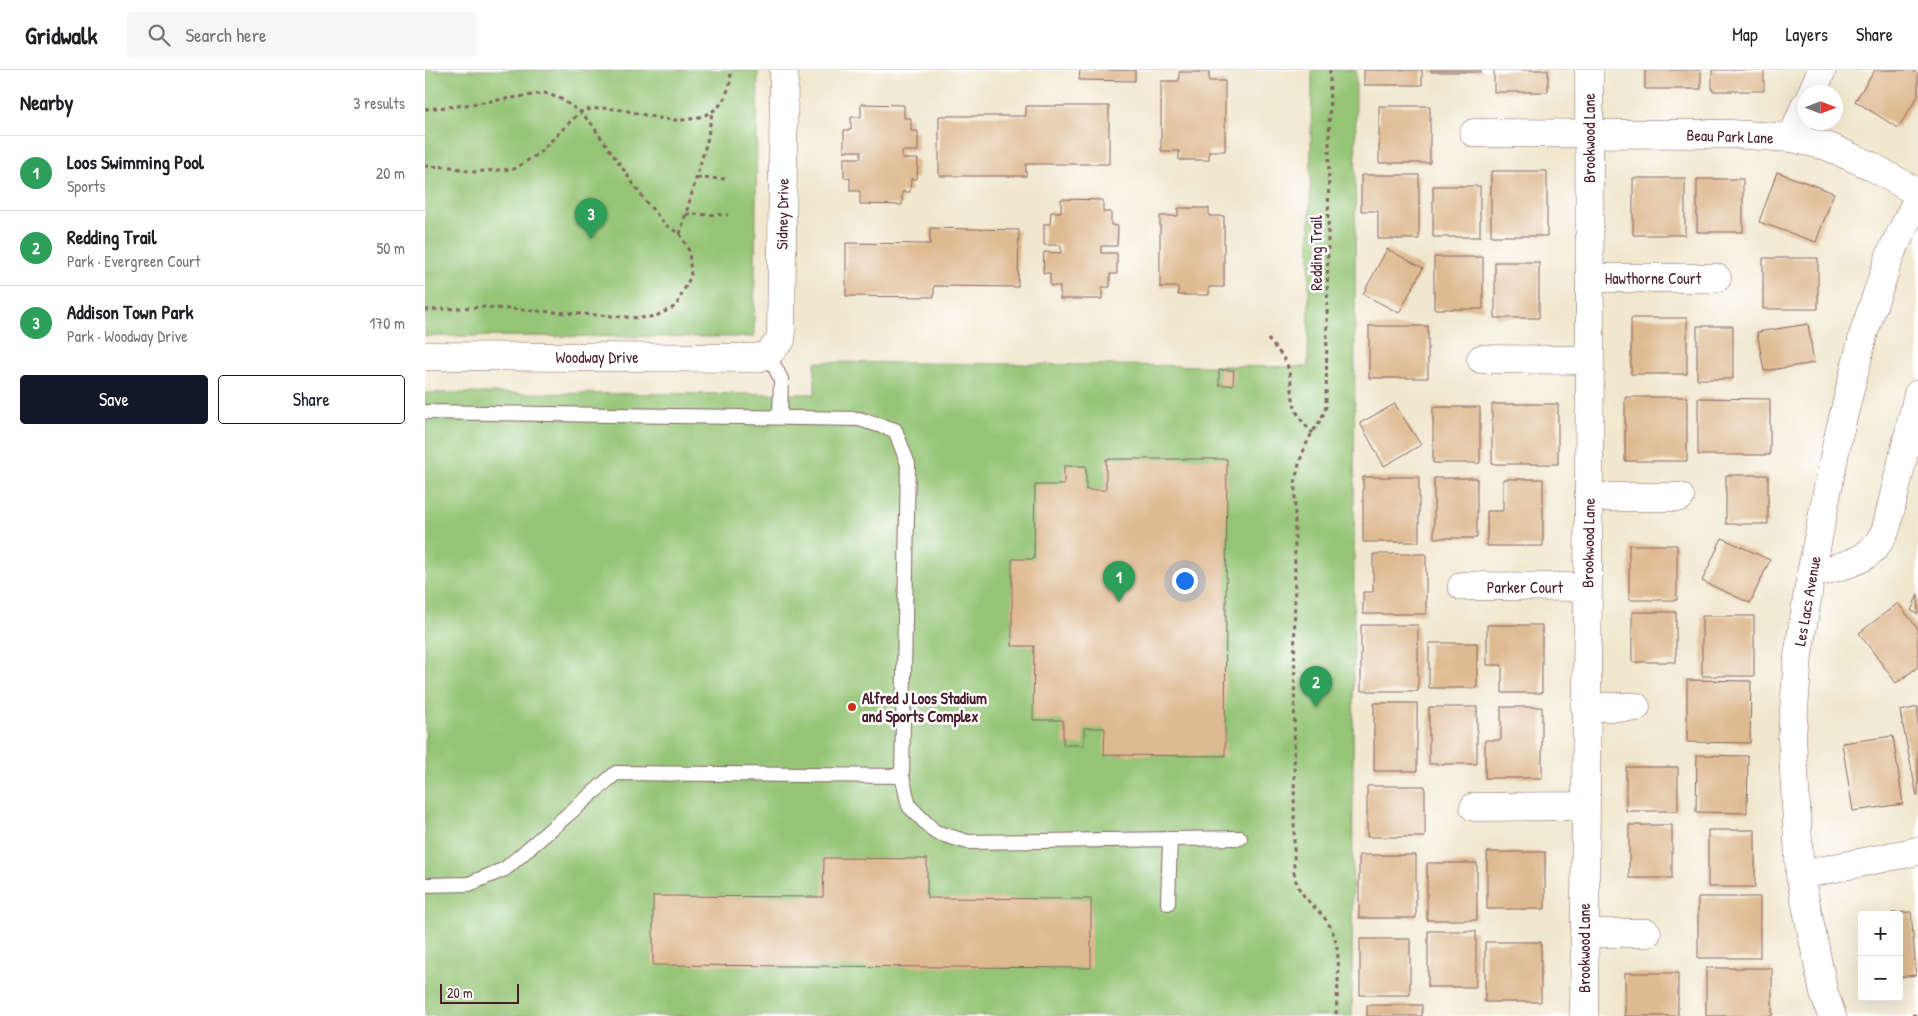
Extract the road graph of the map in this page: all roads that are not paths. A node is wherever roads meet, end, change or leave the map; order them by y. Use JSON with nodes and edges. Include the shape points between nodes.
{"nodes":[{"id":1,"x":784,"y":70,"type":"edge"},
{"id":2,"x":1589,"y":70,"type":"edge"},
{"id":3,"x":1822,"y":70,"type":"edge"},
{"id":4,"x":1815,"y":85,"type":"edge"},
{"id":5,"x":1798,"y":123,"type":"edge"},
{"id":6,"x":1474,"y":133,"type":"dead end"},
{"id":7,"x":1589,"y":134,"type":"junction"},
{"id":8,"x":1792,"y":138,"type":"junction"},
{"id":9,"x":1918,"y":193,"type":"edge"},
{"id":10,"x":1918,"y":198,"type":"edge"},
{"id":11,"x":1590,"y":278,"type":"junction"},
{"id":12,"x":1717,"y":278,"type":"dead end"},
{"id":13,"x":768,"y":354,"type":"junction"},
{"id":14,"x":425,"y":356,"type":"edge"},
{"id":15,"x":1481,"y":359,"type":"dead end"},
{"id":16,"x":1590,"y":360,"type":"junction"},
{"id":17,"x":1918,"y":394,"type":"edge"},
{"id":18,"x":425,"y":412,"type":"edge"},
{"id":19,"x":780,"y":417,"type":"junction"},
{"id":20,"x":1589,"y":497,"type":"junction"},
{"id":21,"x":1680,"y":497,"type":"dead end"},
{"id":22,"x":1811,"y":574,"type":"junction"},
{"id":23,"x":1462,"y":586,"type":"dead end"},
{"id":24,"x":1587,"y":587,"type":"junction"},
{"id":25,"x":1585,"y":707,"type":"junction"},
{"id":26,"x":1636,"y":707,"type":"dead end"},
{"id":27,"x":902,"y":776,"type":"junction"},
{"id":28,"x":1585,"y":806,"type":"junction"},
{"id":29,"x":1474,"y":807,"type":"dead end"},
{"id":30,"x":1240,"y":838,"type":"dead end"},
{"id":31,"x":1170,"y":839,"type":"junction"},
{"id":32,"x":1918,"y":851,"type":"edge"},
{"id":33,"x":1800,"y":875,"type":"junction"},
{"id":34,"x":425,"y":885,"type":"edge"},
{"id":35,"x":1168,"y":904,"type":"dead end"},
{"id":36,"x":1584,"y":933,"type":"junction"},
{"id":37,"x":1647,"y":934,"type":"dead end"},
{"id":38,"x":1584,"y":1016,"type":"edge"},
{"id":39,"x":1831,"y":1016,"type":"edge"}],
"edges":[{"from":1,"to":13,"type":"street","name":"Sidney Drive","via":[[781,340]]},
{"from":2,"to":7,"type":"street","name":"Brookwood Lane"},
{"from":3,"to":4,"type":"street"},
{"from":5,"to":8,"type":"street"},
{"from":6,"to":7,"type":"street","name":"Beau Park Lane"},
{"from":7,"to":8,"type":"street","name":"Beau Park Lane","via":[[1731,134]]},
{"from":7,"to":11,"type":"street","name":"Brookwood Lane"},
{"from":8,"to":9,"type":"street","name":"Beau Park Lane","via":[[1829,147]]},
{"from":10,"to":22,"type":"street","name":"Les Lacs Avenue","via":[[1891,253],[1864,332],[1837,442]]},
{"from":11,"to":12,"type":"street","name":"Hawthorne Court"},
{"from":11,"to":16,"type":"street","name":"Brookwood Lane"},
{"from":13,"to":14,"type":"street","name":"Woodway Drive","via":[[758,358]]},
{"from":13,"to":19,"type":"lane","via":[[781,379]]},
{"from":15,"to":16,"type":"street"},
{"from":16,"to":20,"type":"street","name":"Brookwood Lane"},
{"from":17,"to":22,"type":"street","via":[[1880,544],[1865,557]]},
{"from":18,"to":19,"type":"lane"},
{"from":19,"to":27,"type":"lane","via":[[859,419],[895,430],[908,464]]},
{"from":20,"to":21,"type":"street"},
{"from":20,"to":24,"type":"street","name":"Brookwood Lane"},
{"from":22,"to":33,"type":"street","name":"Les Lacs Avenue","via":[[1798,656],[1791,737]]},
{"from":23,"to":24,"type":"street","name":"Parker Court"},
{"from":24,"to":25,"type":"street","name":"Brookwood Lane"},
{"from":25,"to":26,"type":"street"},
{"from":25,"to":28,"type":"street","name":"Brookwood Lane"},
{"from":27,"to":31,"type":"lane","via":[[909,806],[935,832],[968,842]]},
{"from":27,"to":34,"type":"lane","via":[[616,773],[505,869],[469,884]]},
{"from":28,"to":29,"type":"street"},
{"from":28,"to":36,"type":"street","name":"Brookwood Lane"},
{"from":30,"to":31,"type":"lane"},
{"from":31,"to":35,"type":"lane"},
{"from":32,"to":33,"type":"street"},
{"from":33,"to":39,"type":"street","name":"Les Lacs Avenue"},
{"from":36,"to":37,"type":"street"},
{"from":36,"to":38,"type":"street","name":"Brookwood Lane"}]}
